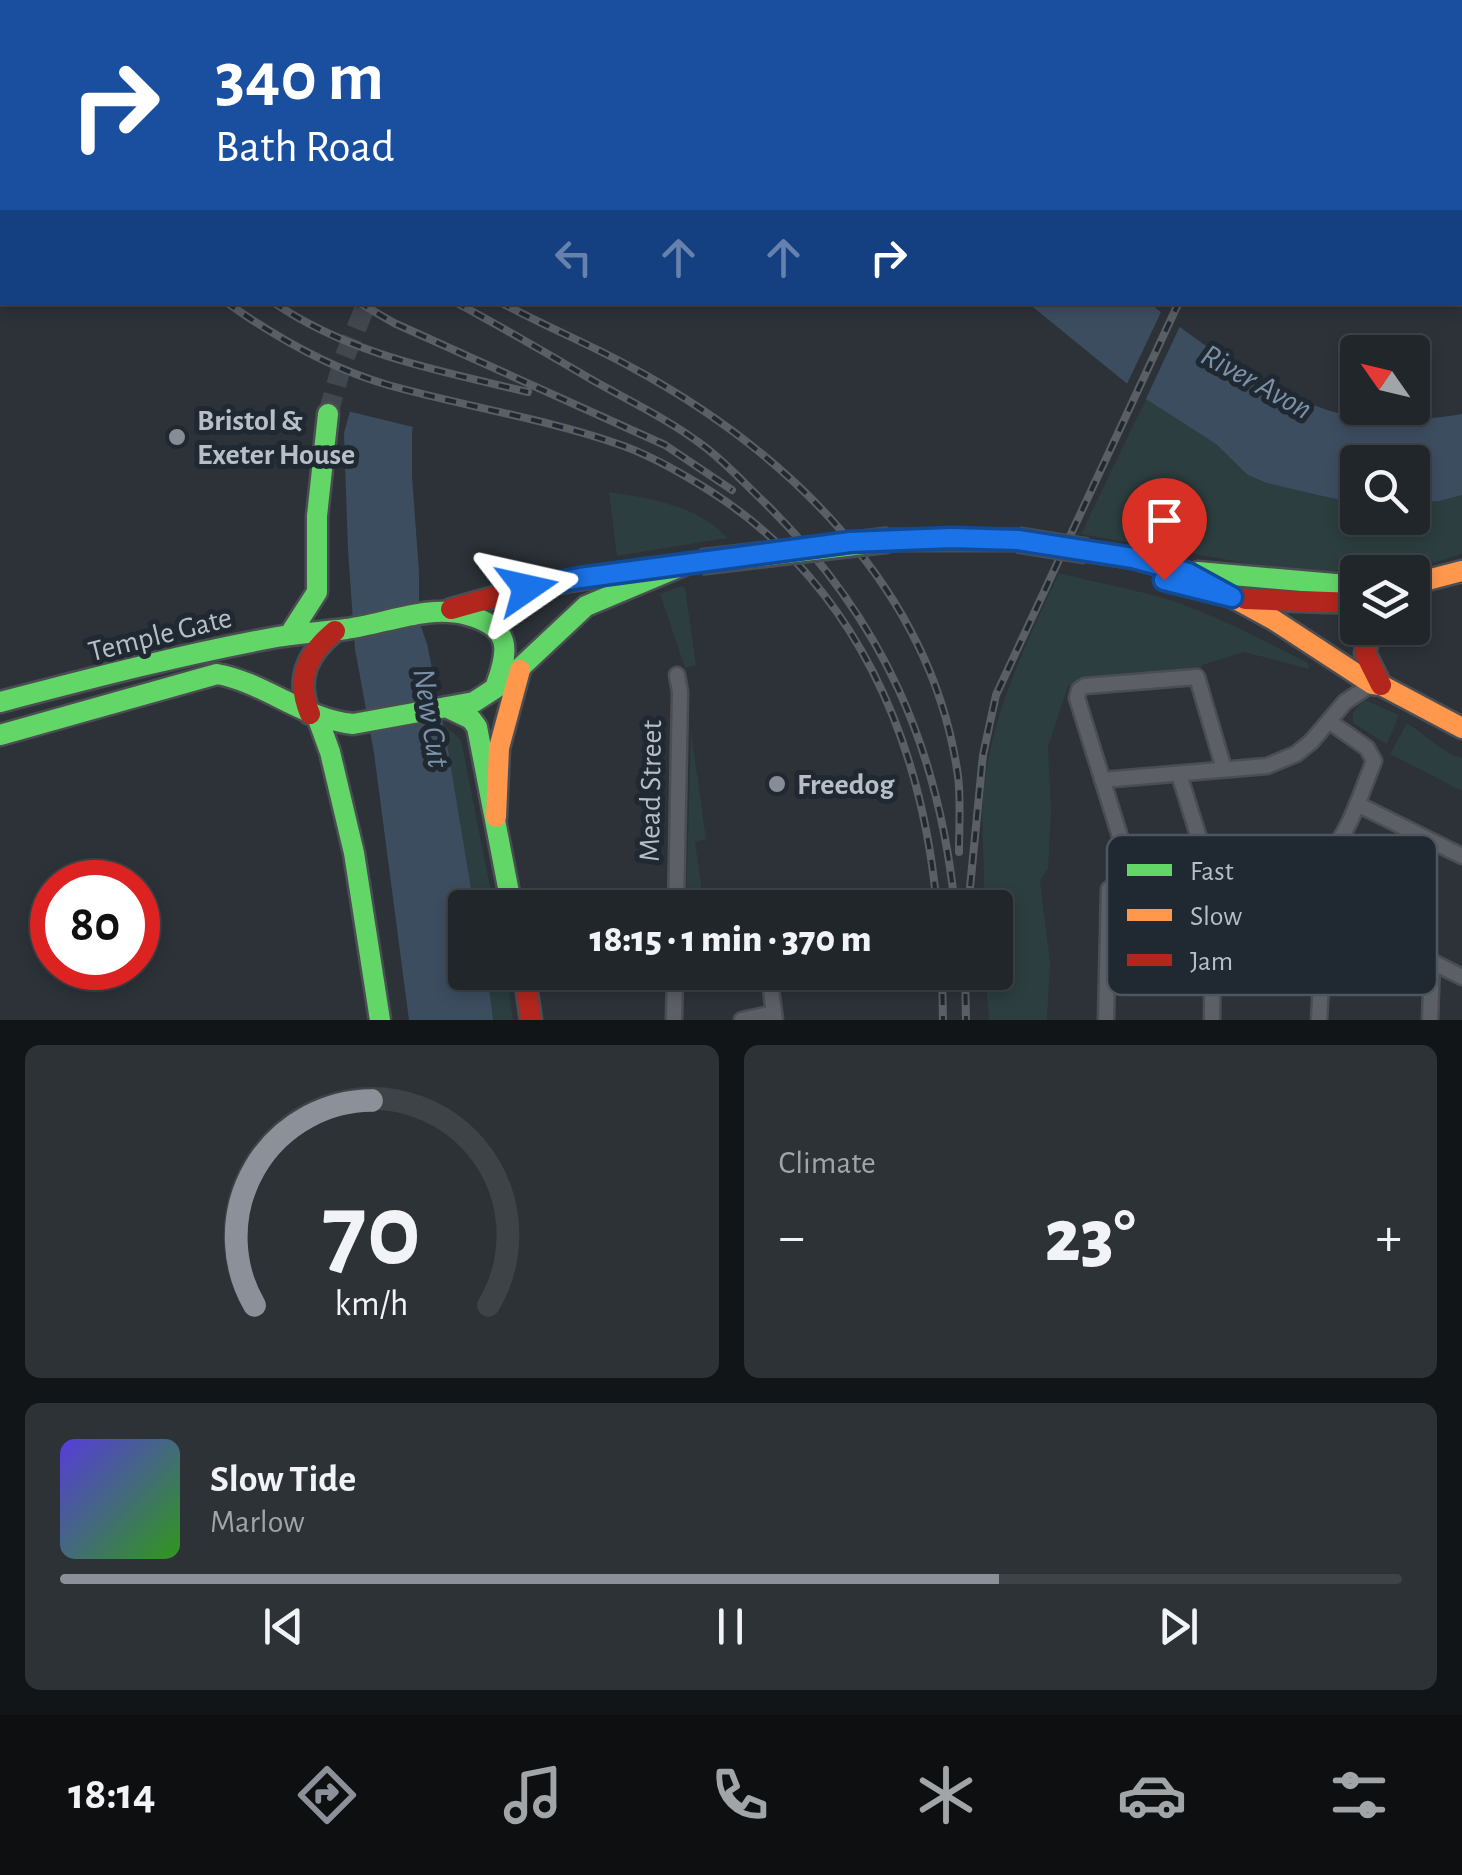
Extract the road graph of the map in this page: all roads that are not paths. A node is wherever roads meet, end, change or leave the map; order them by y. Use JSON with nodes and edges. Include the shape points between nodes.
{"nodes":[{"id":1,"x":328,"y":414,"type":"tunnel mouth"},
{"id":2,"x":693,"y":563,"type":"junction"},
{"id":3,"x":1462,"y":571,"type":"edge"},
{"id":4,"x":1430,"y":579,"type":"edge"},
{"id":5,"x":1195,"y":582,"type":"junction"},
{"id":6,"x":1340,"y":586,"type":"edge"},
{"id":7,"x":1462,"y":588,"type":"edge"},
{"id":8,"x":1430,"y":594,"type":"edge"},
{"id":9,"x":1232,"y":597,"type":"junction"},
{"id":10,"x":1340,"y":602,"type":"edge"},
{"id":11,"x":439,"y":612,"type":"junction"},
{"id":12,"x":468,"y":615,"type":"junction"},
{"id":13,"x":341,"y":630,"type":"junction"},
{"id":14,"x":290,"y":634,"type":"junction"},
{"id":15,"x":1365,"y":645,"type":"edge"},
{"id":16,"x":1328,"y":655,"type":"junction"},
{"id":17,"x":521,"y":666,"type":"junction"},
{"id":18,"x":677,"y":675,"type":"dead end"},
{"id":19,"x":1376,"y":681,"type":"junction"},
{"id":20,"x":492,"y":694,"type":"junction"},
{"id":21,"x":0,"y":702,"type":"edge"},
{"id":22,"x":1345,"y":702,"type":"junction"},
{"id":23,"x":454,"y":708,"type":"junction"},
{"id":24,"x":314,"y":717,"type":"junction"},
{"id":25,"x":1330,"y":722,"type":"junction"},
{"id":26,"x":1462,"y":728,"type":"edge"},
{"id":27,"x":0,"y":734,"type":"edge"},
{"id":28,"x":352,"y":734,"type":"junction"},
{"id":29,"x":1224,"y":769,"type":"junction"},
{"id":30,"x":1179,"y":774,"type":"junction"},
{"id":31,"x":1102,"y":780,"type":"junction"},
{"id":32,"x":1357,"y":804,"type":"junction"},
{"id":33,"x":496,"y":817,"type":"junction"},
{"id":34,"x":1119,"y":835,"type":"edge"},
{"id":35,"x":1197,"y":835,"type":"edge"},
{"id":36,"x":1339,"y":835,"type":"edge"},
{"id":37,"x":1420,"y":835,"type":"edge"},
{"id":38,"x":1437,"y":844,"type":"edge"},
{"id":39,"x":354,"y":853,"type":"junction"},
{"id":40,"x":1462,"y":856,"type":"edge"},
{"id":41,"x":509,"y":890,"type":"edge"},
{"id":42,"x":676,"y":890,"type":"edge"},
{"id":43,"x":1437,"y":964,"type":"edge"},
{"id":44,"x":1462,"y":977,"type":"edge"},
{"id":45,"x":527,"y":990,"type":"edge"},
{"id":46,"x":674,"y":990,"type":"edge"},
{"id":47,"x":770,"y":990,"type":"edge"},
{"id":48,"x":1107,"y":991,"type":"edge"},
{"id":49,"x":1212,"y":995,"type":"edge"},
{"id":50,"x":1321,"y":995,"type":"edge"},
{"id":51,"x":1431,"y":995,"type":"edge"},
{"id":52,"x":774,"y":1017,"type":"edge"},
{"id":53,"x":380,"y":1020,"type":"edge"},
{"id":54,"x":531,"y":1020,"type":"edge"},
{"id":55,"x":674,"y":1020,"type":"edge"},
{"id":56,"x":742,"y":1020,"type":"edge"},
{"id":57,"x":1106,"y":1020,"type":"edge"},
{"id":58,"x":1212,"y":1020,"type":"edge"},
{"id":59,"x":1319,"y":1020,"type":"edge"},
{"id":60,"x":1430,"y":1020,"type":"edge"}],
"edges":[{"from":1,"to":14,"type":"main road","via":[[317,516],[320,580]]},
{"from":2,"to":5,"type":"main road","bridge":true,"via":[[889,540],[1018,540],[1092,552]]},
{"from":2,"to":11,"type":"main road","name":"Temple Gate","via":[[564,581]]},
{"from":2,"to":17,"type":"main road","via":[[585,607]]},
{"from":3,"to":4,"type":"main road"},
{"from":5,"to":6,"type":"main road"},
{"from":5,"to":9,"type":"main road"},
{"from":5,"to":16,"type":"main road","via":[[1215,605],[1283,642]]},
{"from":7,"to":8,"type":"main road"},
{"from":9,"to":10,"type":"main road"},
{"from":9,"to":16,"type":"main road"},
{"from":11,"to":12,"type":"main road"},
{"from":11,"to":13,"type":"main road","name":"Temple Gate"},
{"from":12,"to":17,"type":"main road","via":[[494,616],[517,631]]},
{"from":12,"to":20,"type":"main road","via":[[496,630],[506,646]]},
{"from":13,"to":14,"type":"main road","name":"Temple Gate"},
{"from":13,"to":24,"type":"main road","via":[[310,656],[302,673],[302,699]]},
{"from":14,"to":21,"type":"main road","name":"Temple Gate"},
{"from":15,"to":19,"type":"main road"},
{"from":16,"to":19,"type":"main road","via":[[1341,655]]},
{"from":16,"to":22,"type":"street"},
{"from":17,"to":20,"type":"main road"},
{"from":17,"to":33,"type":"main road","via":[[499,748]]},
{"from":18,"to":42,"type":"street","name":"Mead Street"},
{"from":19,"to":22,"type":"street"},
{"from":19,"to":26,"type":"main road"},
{"from":20,"to":23,"type":"main road"},
{"from":22,"to":25,"type":"street"},
{"from":23,"to":28,"type":"main road","via":[[381,719]]},
{"from":23,"to":33,"type":"main road","via":[[477,726]]},
{"from":24,"to":27,"type":"main road","via":[[252,682],[217,674]]},
{"from":24,"to":28,"type":"main road"},
{"from":24,"to":39,"type":"main road","via":[[332,753]]},
{"from":25,"to":29,"type":"street","via":[[1282,762]]},
{"from":25,"to":32,"type":"street","via":[[1373,754]]},
{"from":28,"to":39,"type":"main road"},
{"from":29,"to":30,"type":"street"},
{"from":29,"to":31,"type":"street","via":[[1197,678],[1086,686],[1077,698]]},
{"from":30,"to":31,"type":"street"},
{"from":30,"to":35,"type":"street"},
{"from":31,"to":34,"type":"street"},
{"from":32,"to":36,"type":"street"},
{"from":32,"to":37,"type":"street"},
{"from":33,"to":41,"type":"main road"},
{"from":38,"to":40,"type":"street"},
{"from":39,"to":53,"type":"main road"},
{"from":43,"to":44,"type":"street"},
{"from":45,"to":54,"type":"main road"},
{"from":46,"to":55,"type":"street"},
{"from":47,"to":52,"type":"street"},
{"from":48,"to":57,"type":"street"},
{"from":49,"to":58,"type":"street"},
{"from":50,"to":59,"type":"street"},
{"from":51,"to":60,"type":"street"},
{"from":52,"to":56,"type":"street"}]}
